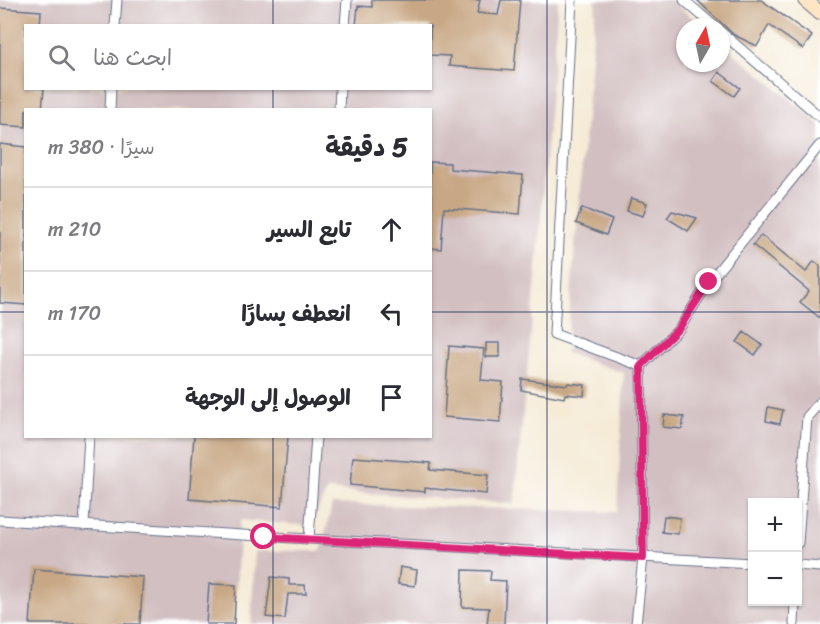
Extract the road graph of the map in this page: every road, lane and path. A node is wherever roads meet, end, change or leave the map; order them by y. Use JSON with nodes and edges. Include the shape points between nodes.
{"nodes":[{"id":1,"x":117,"y":0,"type":"edge"},
{"id":2,"x":347,"y":0,"type":"edge"},
{"id":3,"x":572,"y":0,"type":"edge"},
{"id":4,"x":684,"y":0,"type":"edge"},
{"id":5,"x":806,"y":0,"type":"edge"},
{"id":6,"x":820,"y":13,"type":"edge"},
{"id":7,"x":705,"y":18,"type":"edge"},
{"id":8,"x":115,"y":24,"type":"edge"},
{"id":9,"x":345,"y":24,"type":"edge"},
{"id":10,"x":730,"y":40,"type":"edge"},
{"id":11,"x":111,"y":90,"type":"edge"},
{"id":12,"x":340,"y":90,"type":"edge"},
{"id":13,"x":110,"y":108,"type":"edge"},
{"id":14,"x":339,"y":108,"type":"edge"},
{"id":15,"x":820,"y":117,"type":"edge"},
{"id":16,"x":820,"y":145,"type":"edge"},
{"id":17,"x":641,"y":366,"type":"junction"},
{"id":18,"x":820,"y":402,"type":"edge"},
{"id":19,"x":89,"y":438,"type":"edge"},
{"id":20,"x":316,"y":438,"type":"edge"},
{"id":21,"x":801,"y":498,"type":"edge"},
{"id":22,"x":0,"y":520,"type":"edge"},
{"id":23,"x":84,"y":525,"type":"junction"},
{"id":24,"x":309,"y":539,"type":"junction"},
{"id":25,"x":643,"y":558,"type":"junction"},
{"id":26,"x":748,"y":563,"type":"edge"},
{"id":27,"x":802,"y":565,"type":"edge"},
{"id":28,"x":820,"y":567,"type":"edge"},
{"id":29,"x":795,"y":606,"type":"edge"},
{"id":30,"x":636,"y":624,"type":"edge"},
{"id":31,"x":795,"y":624,"type":"edge"}],
"edges":[{"from":1,"to":8,"type":"street"},
{"from":2,"to":9,"type":"street"},
{"from":3,"to":17,"type":"street","via":[[554,334]]},
{"from":4,"to":7,"type":"street"},
{"from":5,"to":6,"type":"street"},
{"from":10,"to":15,"type":"street"},
{"from":11,"to":13,"type":"street"},
{"from":12,"to":14,"type":"street"},
{"from":16,"to":17,"type":"street","via":[[709,282],[679,328]]},
{"from":17,"to":25,"type":"street"},
{"from":18,"to":21,"type":"street","via":[[807,417]]},
{"from":19,"to":23,"type":"street"},
{"from":20,"to":24,"type":"street"},
{"from":22,"to":23,"type":"street"},
{"from":23,"to":24,"type":"street"},
{"from":24,"to":25,"type":"street"},
{"from":25,"to":26,"type":"street"},
{"from":25,"to":30,"type":"street"},
{"from":27,"to":28,"type":"street"},
{"from":29,"to":31,"type":"street"}]}
